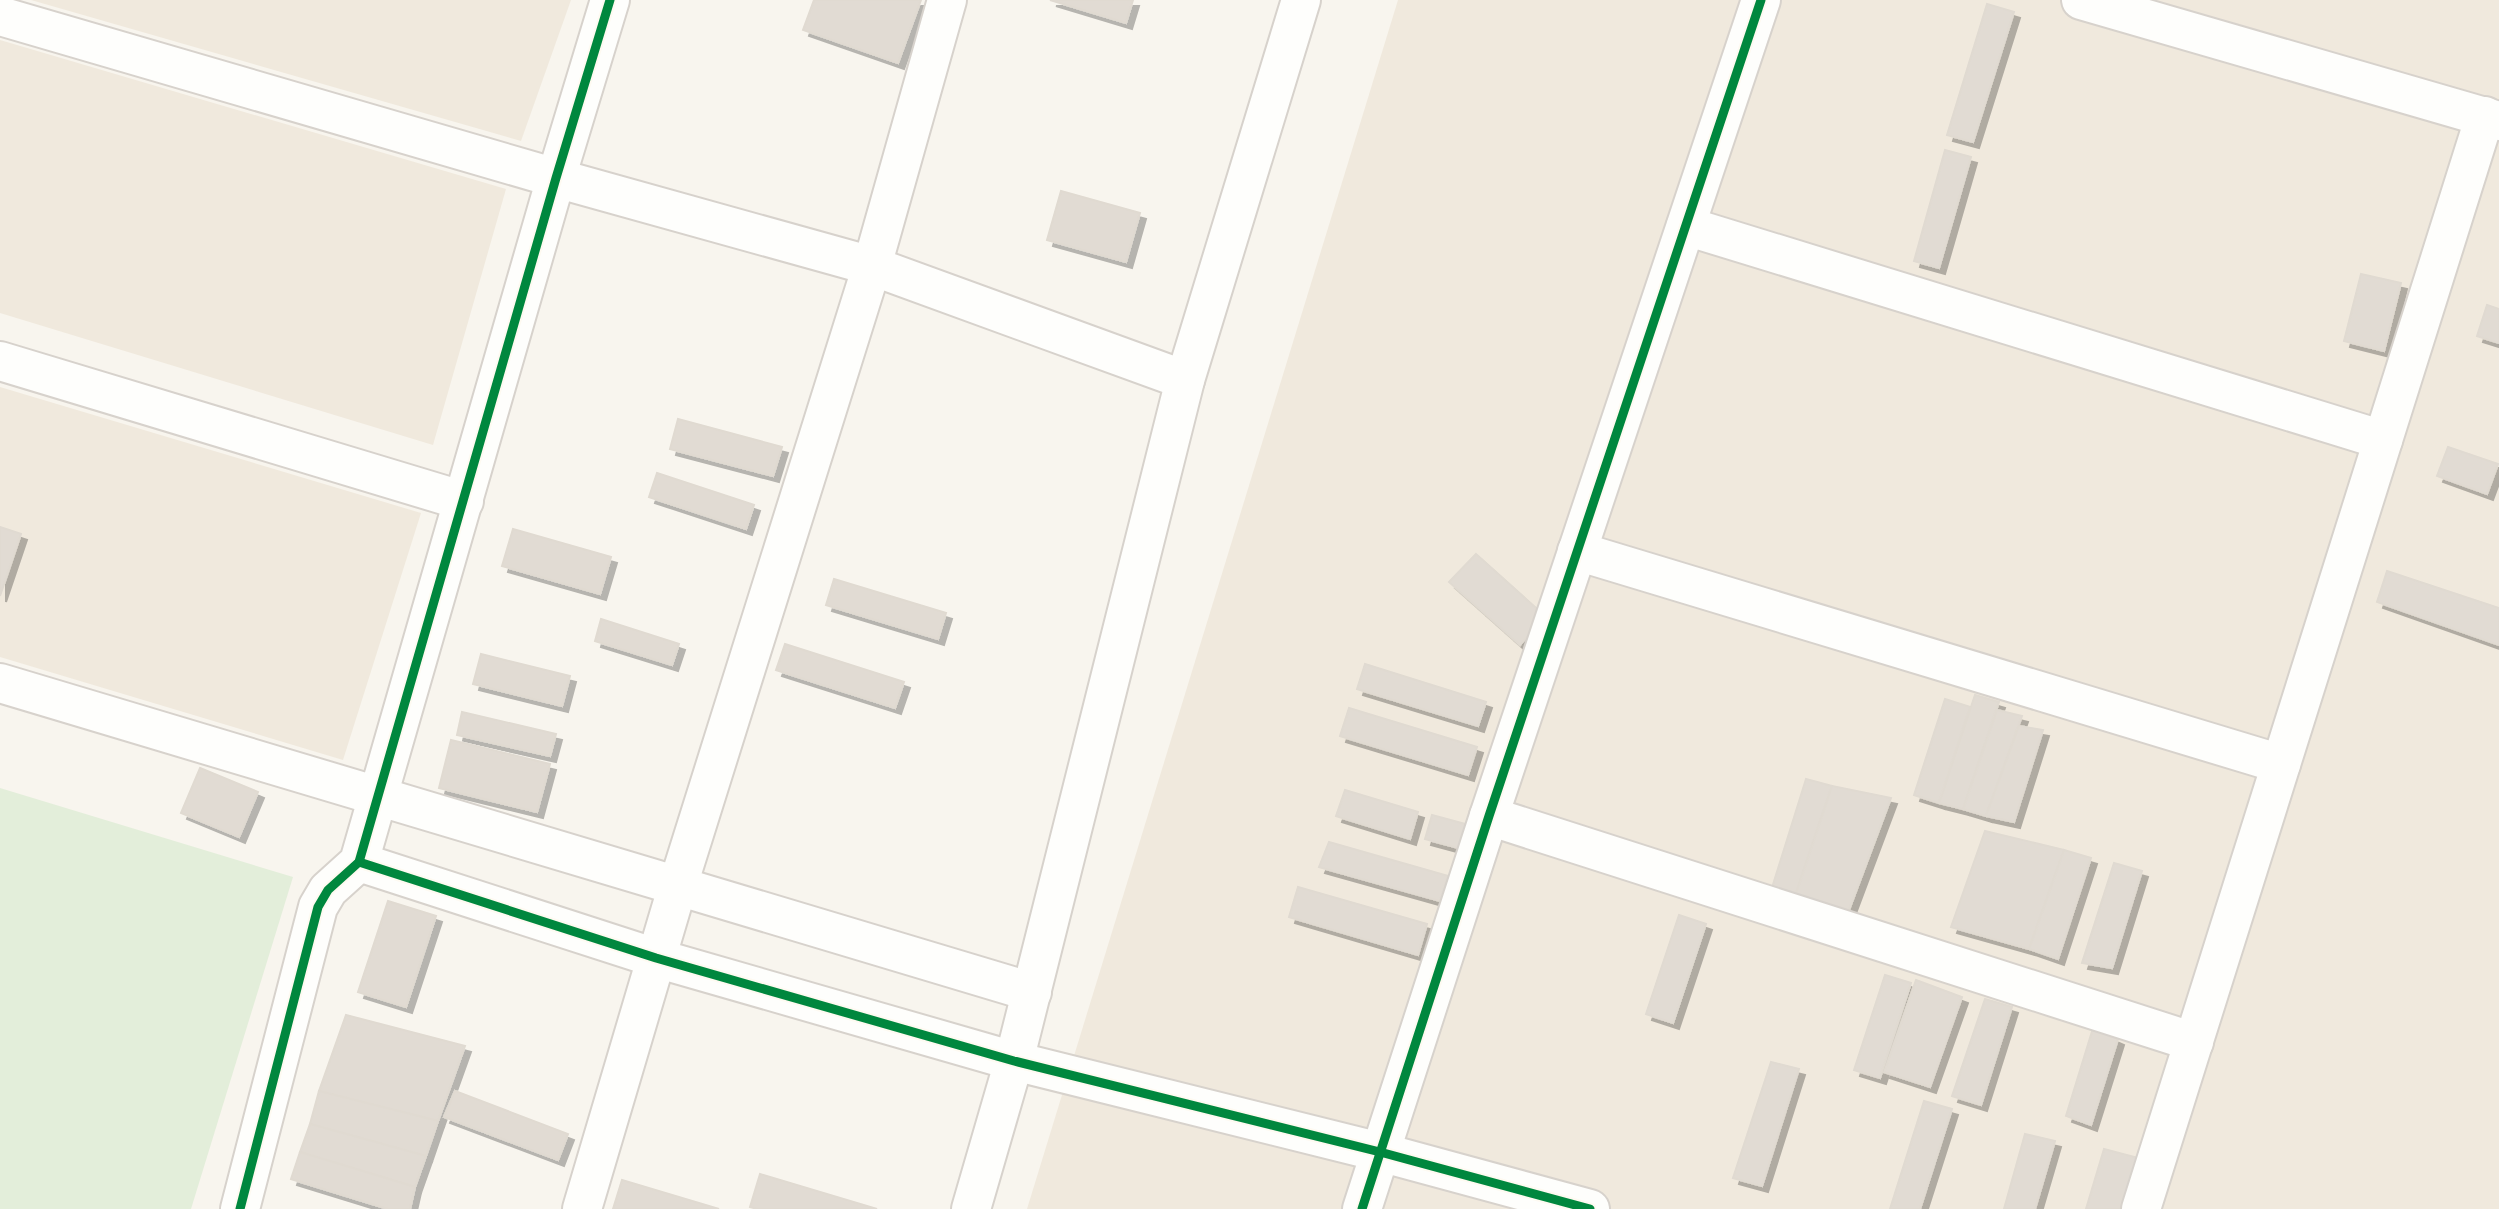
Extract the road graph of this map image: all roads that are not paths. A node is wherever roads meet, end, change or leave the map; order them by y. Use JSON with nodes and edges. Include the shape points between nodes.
{"nodes":[{"id":1,"x":610,"y":0,"type":"edge"},
{"id":2,"x":947,"y":0,"type":"edge"},
{"id":3,"x":1301,"y":0,"type":"edge"},
{"id":4,"x":1762,"y":0,"type":"edge"},
{"id":5,"x":2081,"y":0,"type":"edge"},
{"id":6,"x":0,"y":16,"type":"edge"},
{"id":7,"x":2492,"y":118,"type":"edge"},
{"id":8,"x":556,"y":178,"type":"junction"},
{"id":9,"x":1686,"y":226,"type":"junction"},
{"id":10,"x":872,"y":267,"type":"junction"},
{"id":11,"x":0,"y":361,"type":"edge"},
{"id":12,"x":1185,"y":380,"type":"junction"},
{"id":13,"x":2383,"y":440,"type":"junction"},
{"id":14,"x":464,"y":501,"type":"junction"},
{"id":15,"x":1577,"y":551,"type":"junction"},
{"id":16,"x":0,"y":683,"type":"edge"},
{"id":17,"x":2281,"y":764,"type":"junction"},
{"id":18,"x":379,"y":795,"type":"junction"},
{"id":19,"x":1489,"y":816,"type":"junction"},
{"id":20,"x":359,"y":862,"type":"junction"},
{"id":21,"x":678,"y":885,"type":"junction"},
{"id":22,"x":656,"y":958,"type":"junction"},
{"id":23,"x":1032,"y":992,"type":"junction"},
{"id":24,"x":2194,"y":1042,"type":"junction"},
{"id":25,"x":1014,"y":1061,"type":"junction"},
{"id":26,"x":1380,"y":1152,"type":"junction"},
{"id":27,"x":240,"y":1209,"type":"edge"},
{"id":28,"x":582,"y":1209,"type":"edge"},
{"id":29,"x":971,"y":1209,"type":"edge"},
{"id":30,"x":1362,"y":1209,"type":"edge"},
{"id":31,"x":1590,"y":1209,"type":"edge"},
{"id":32,"x":2141,"y":1209,"type":"edge"}],
"edges":[{"from":1,"to":8,"type":"street"},
{"from":2,"to":10,"type":"street"},
{"from":3,"to":12,"type":"street"},
{"from":4,"to":9,"type":"street"},
{"from":5,"to":7,"type":"street"},
{"from":6,"to":8,"type":"street"},
{"from":7,"to":13,"type":"street"},
{"from":8,"to":10,"type":"street"},
{"from":8,"to":14,"type":"street"},
{"from":9,"to":13,"type":"street"},
{"from":9,"to":15,"type":"street"},
{"from":10,"to":12,"type":"street"},
{"from":10,"to":21,"type":"street"},
{"from":11,"to":14,"type":"street"},
{"from":12,"to":23,"type":"street"},
{"from":13,"to":17,"type":"street"},
{"from":14,"to":18,"type":"street"},
{"from":15,"to":17,"type":"street"},
{"from":15,"to":19,"type":"street"},
{"from":16,"to":18,"type":"street"},
{"from":17,"to":24,"type":"street"},
{"from":18,"to":20,"type":"street"},
{"from":18,"to":21,"type":"street"},
{"from":19,"to":24,"type":"street"},
{"from":19,"to":26,"type":"street"},
{"from":20,"to":22,"type":"street"},
{"from":20,"to":27,"type":"street","via":[[328,890],[318,907]]},
{"from":21,"to":22,"type":"street"},
{"from":21,"to":23,"type":"street"},
{"from":22,"to":25,"type":"street"},
{"from":22,"to":28,"type":"street"},
{"from":23,"to":25,"type":"street"},
{"from":24,"to":32,"type":"street"},
{"from":25,"to":26,"type":"street"},
{"from":25,"to":29,"type":"street"},
{"from":26,"to":30,"type":"street"},
{"from":26,"to":31,"type":"street"}]}
